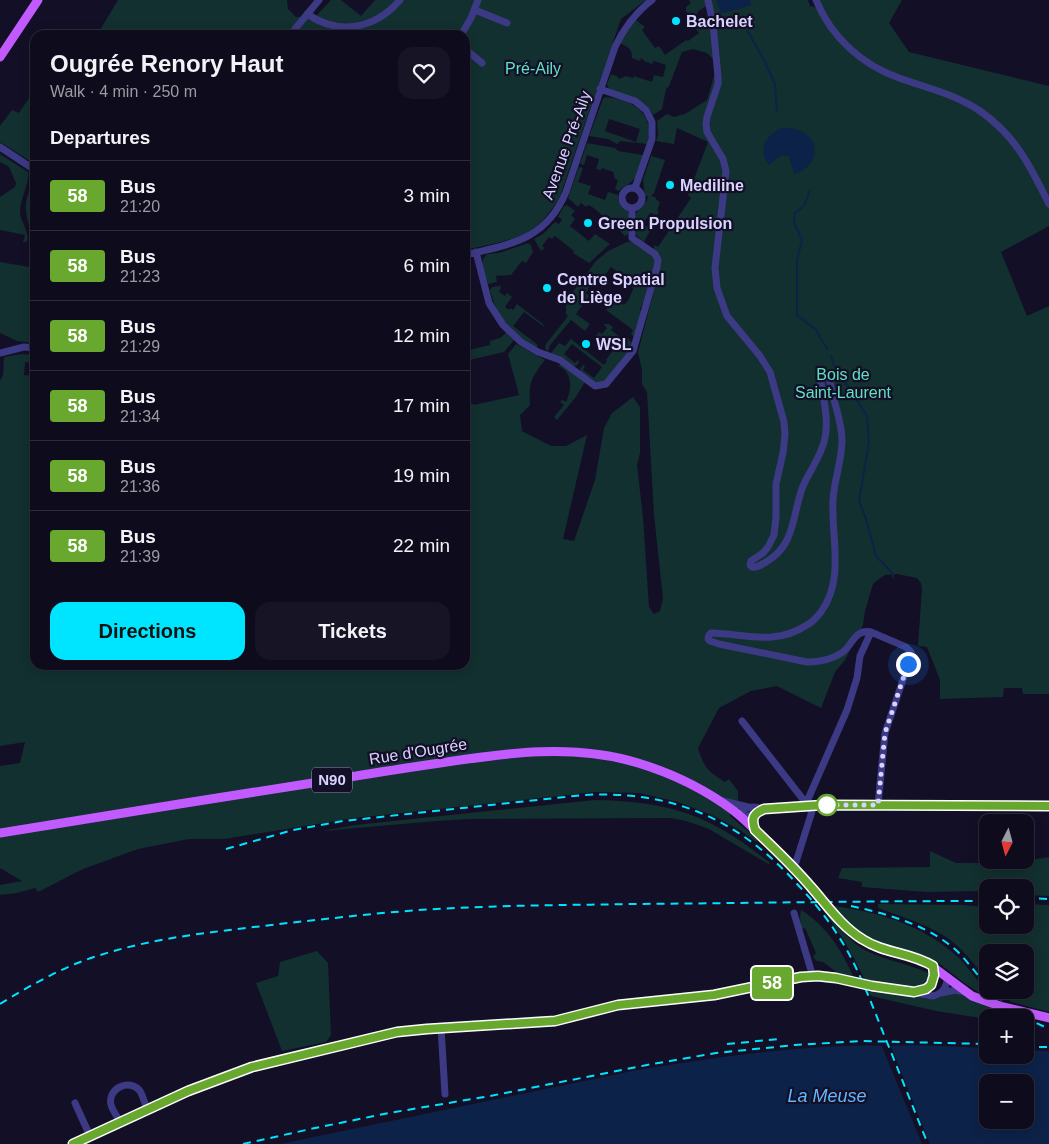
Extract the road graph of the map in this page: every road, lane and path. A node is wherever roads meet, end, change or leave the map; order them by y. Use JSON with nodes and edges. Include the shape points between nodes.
{"nodes":[{"id":1,"x":38,"y":0,"type":"edge"},
{"id":2,"x":319,"y":0,"type":"edge"},
{"id":3,"x":400,"y":0,"type":"edge"},
{"id":4,"x":478,"y":0,"type":"edge"},
{"id":5,"x":652,"y":0,"type":"edge"},
{"id":6,"x":708,"y":0,"type":"edge"},
{"id":7,"x":816,"y":0,"type":"edge"},
{"id":8,"x":475,"y":10,"type":"junction"},
{"id":9,"x":307,"y":14,"type":"junction"},
{"id":10,"x":507,"y":23,"type":"dead end"},
{"id":11,"x":294,"y":30,"type":"edge"},
{"id":12,"x":464,"y":30,"type":"edge"},
{"id":13,"x":470,"y":53,"type":"edge"},
{"id":14,"x":0,"y":57,"type":"edge"},
{"id":15,"x":482,"y":63,"type":"dead end"},
{"id":16,"x":600,"y":89,"type":"junction"},
{"id":17,"x":0,"y":147,"type":"edge"},
{"id":18,"x":30,"y":167,"type":"edge"},
{"id":19,"x":635,"y":188,"type":"junction"},
{"id":20,"x":1049,"y":204,"type":"edge"},
{"id":21,"x":632,"y":208,"type":"junction"},
{"id":22,"x":476,"y":252,"type":"junction"},
{"id":23,"x":470,"y":254,"type":"edge"},
{"id":24,"x":30,"y":348,"type":"edge"},
{"id":25,"x":0,"y":354,"type":"edge"},
{"id":26,"x":870,"y":632,"type":"junction"},
{"id":27,"x":742,"y":721,"type":"dead end"},
{"id":28,"x":715,"y":799,"type":"junction"},
{"id":29,"x":806,"y":803,"type":"junction"},
{"id":30,"x":814,"y":805,"type":"junction"},
{"id":31,"x":878,"y":805,"type":"junction"},
{"id":32,"x":1049,"y":806,"type":"edge"},
{"id":33,"x":751,"y":807,"type":"junction"},
{"id":34,"x":761,"y":811,"type":"junction"},
{"id":35,"x":740,"y":816,"type":"junction"},
{"id":36,"x":755,"y":830,"type":"junction"},
{"id":37,"x":0,"y":833,"type":"edge"},
{"id":38,"x":796,"y":862,"type":"dead end"},
{"id":39,"x":794,"y":913,"type":"dead end"},
{"id":40,"x":933,"y":966,"type":"junction"},
{"id":41,"x":946,"y":976,"type":"junction"},
{"id":42,"x":812,"y":977,"type":"junction"},
{"id":43,"x":933,"y":979,"type":"junction"},
{"id":44,"x":914,"y":992,"type":"junction"},
{"id":45,"x":967,"y":992,"type":"junction"},
{"id":46,"x":941,"y":993,"type":"junction"},
{"id":47,"x":1049,"y":1018,"type":"edge"},
{"id":48,"x":441,"y":1028,"type":"junction"},
{"id":49,"x":445,"y":1094,"type":"dead end"},
{"id":50,"x":75,"y":1103,"type":"dead end"},
{"id":51,"x":148,"y":1110,"type":"junction"},
{"id":52,"x":121,"y":1122,"type":"junction"},
{"id":53,"x":90,"y":1136,"type":"junction"},
{"id":54,"x":73,"y":1144,"type":"edge"}],
"edges":[{"from":1,"to":14,"type":"main road"},
{"from":2,"to":9,"type":"street"},
{"from":3,"to":9,"type":"street","via":[[384,15],[358,26],[331,25]]},
{"from":4,"to":8,"type":"street"},
{"from":5,"to":16,"type":"street","name":"Avenue Pré-Aily","via":[[626,27]]},
{"from":6,"to":26,"type":"street","via":[[718,84],[706,124],[726,171],[715,268],[717,288],[727,316],[770,372],[786,435],[776,484],[774,535],[763,553],[751,561],[752,567],[777,555],[788,540],[802,489],[823,448],[827,429],[822,374],[829,377],[842,440],[833,502],[835,577],[824,607],[808,625],[784,636],[759,638],[711,634],[708,639],[719,644],[816,662],[833,658],[860,633]]},
{"from":7,"to":20,"type":"street","via":[[835,33],[868,64],[960,99],[993,120],[1020,151]]},
{"from":8,"to":10,"type":"street"},
{"from":8,"to":12,"type":"street"},
{"from":9,"to":11,"type":"street"},
{"from":13,"to":15,"type":"street"},
{"from":16,"to":19,"type":"street","via":[[635,101],[646,110],[652,122],[652,139]]},
{"from":16,"to":22,"type":"street","name":"Avenue Pré-Aily","via":[[557,211],[530,236]]},
{"from":17,"to":18,"type":"street"},
{"from":19,"to":21,"type":"street","via":[[642,200]]},
{"from":19,"to":21,"type":"street","via":[[625,191],[622,197],[624,203]]},
{"from":21,"to":22,"type":"street","via":[[632,238],[654,254],[658,260],[657,267],[633,351],[606,384],[595,386],[560,360],[520,342],[503,325],[489,303]]},
{"from":22,"to":23,"type":"street","name":"Avenue Pré-Aily"},
{"from":24,"to":25,"type":"street"},
{"from":26,"to":29,"type":"street","via":[[860,656],[847,710]]},
{"from":26,"to":31,"type":"street","via":[[906,647],[911,656],[885,733]]},
{"from":27,"to":29,"type":"street"},
{"from":28,"to":33,"type":"street","name":"Rue d'Ougrée"},
{"from":28,"to":35,"type":"main road","name":"Rue d'Ougrée","number":"N90"},
{"from":28,"to":37,"type":"main road","name":"Rue d'Ougrée","number":"N90","via":[[636,762],[584,752],[537,751],[468,758]]},
{"from":29,"to":30,"type":"street","name":"Rue d'Ougrée"},
{"from":29,"to":34,"type":"street","name":"Rue d'Ougrée"},
{"from":30,"to":31,"type":"street","name":"Rue d'Ougrée"},
{"from":30,"to":38,"type":"street"},
{"from":31,"to":32,"type":"street","name":"Rue d'Ougrée"},
{"from":33,"to":34,"type":"street","name":"Rue d'Ougrée","via":[[758,807]]},
{"from":33,"to":35,"type":"street","via":[[744,809]]},
{"from":34,"to":35,"type":"street","name":"Rue d'Ougrée"},
{"from":34,"to":36,"type":"street","via":[[753,821]]},
{"from":35,"to":36,"type":"main road","number":"N90"},
{"from":36,"to":40,"type":"main road","number":"N90","bridge":true,"via":[[852,932],[884,950],[917,958]]},
{"from":39,"to":42,"type":"street"},
{"from":40,"to":41,"type":"main road","number":"N90"},
{"from":40,"to":43,"type":"street"},
{"from":41,"to":43,"type":"street","via":[[938,975]]},
{"from":41,"to":45,"type":"main road","number":"N90"},
{"from":41,"to":46,"type":"street"},
{"from":42,"to":44,"type":"street","via":[[836,978]]},
{"from":42,"to":48,"type":"street","via":[[714,995],[618,1005],[555,1021]]},
{"from":43,"to":44,"type":"street","via":[[928,988]]},
{"from":44,"to":46,"type":"street","via":[[930,996]]},
{"from":45,"to":46,"type":"street"},
{"from":45,"to":47,"type":"main road","number":"N90","via":[[989,1003]]},
{"from":48,"to":49,"type":"street"},
{"from":48,"to":51,"type":"street","via":[[397,1032],[259,1065],[197,1087]]},
{"from":50,"to":53,"type":"street"},
{"from":51,"to":52,"type":"street"},
{"from":51,"to":52,"type":"street","via":[[136,1088],[120,1086],[114,1092],[111,1105]]},
{"from":52,"to":53,"type":"street"},
{"from":53,"to":54,"type":"street"}]}
